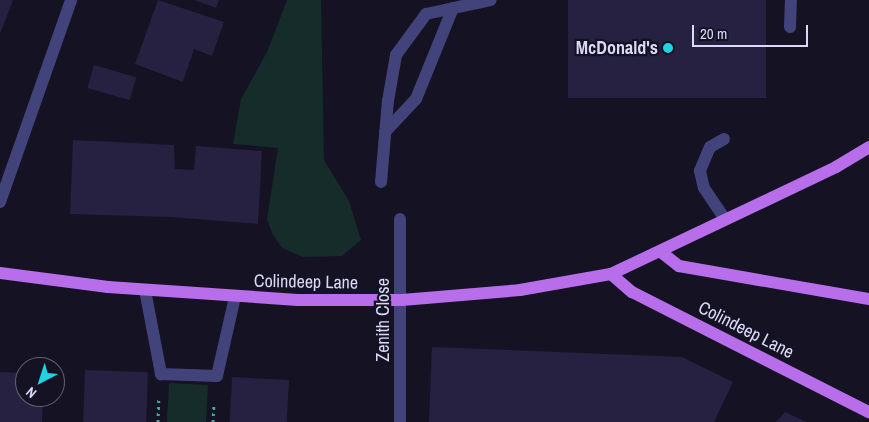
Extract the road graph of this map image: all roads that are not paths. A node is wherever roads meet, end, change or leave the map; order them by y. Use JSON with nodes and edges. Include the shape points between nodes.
{"nodes":[{"id":1,"x":71,"y":0,"type":"edge"},
{"id":2,"x":491,"y":0,"type":"edge"},
{"id":3,"x":791,"y":0,"type":"edge"},
{"id":4,"x":454,"y":8,"type":"junction"},
{"id":5,"x":790,"y":27,"type":"dead end"},
{"id":6,"x":385,"y":132,"type":"junction"},
{"id":7,"x":724,"y":139,"type":"dead end"},
{"id":8,"x":869,"y":147,"type":"edge"},
{"id":9,"x":381,"y":182,"type":"dead end"},
{"id":10,"x":0,"y":202,"type":"edge"},
{"id":11,"x":400,"y":219,"type":"dead end"},
{"id":12,"x":725,"y":219,"type":"junction"},
{"id":13,"x":661,"y":252,"type":"junction"},
{"id":14,"x":0,"y":273,"type":"edge"},
{"id":15,"x":611,"y":274,"type":"junction"},
{"id":16,"x":145,"y":290,"type":"junction"},
{"id":17,"x":235,"y":297,"type":"junction"},
{"id":18,"x":869,"y":299,"type":"edge"},
{"id":19,"x":402,"y":300,"type":"junction"},
{"id":20,"x":869,"y":412,"type":"edge"},
{"id":21,"x":400,"y":422,"type":"edge"}],
"edges":[{"from":1,"to":10,"type":"street"},
{"from":2,"to":4,"type":"street"},
{"from":3,"to":5,"type":"street"},
{"from":4,"to":6,"type":"street","via":[[416,99]]},
{"from":4,"to":6,"type":"street","via":[[426,14],[396,55]]},
{"from":6,"to":9,"type":"street"},
{"from":7,"to":12,"type":"street","via":[[710,147],[700,171],[704,188]]},
{"from":8,"to":12,"type":"main road","name":"Colindeep Lane","via":[[836,167]]},
{"from":11,"to":19,"type":"street","name":"Zenith Close"},
{"from":12,"to":13,"type":"main road","name":"Colindeep Lane"},
{"from":13,"to":15,"type":"main road","name":"Colindeep Lane"},
{"from":13,"to":18,"type":"main road","name":"Colindeep Lane","via":[[679,266]]},
{"from":14,"to":16,"type":"main road","name":"Colindeep Lane"},
{"from":15,"to":19,"type":"main road","name":"Colindeep Lane","via":[[520,290]]},
{"from":15,"to":20,"type":"main road","name":"Colindeep Lane","via":[[632,292]]},
{"from":16,"to":17,"type":"main road","name":"Colindeep Lane"},
{"from":16,"to":17,"type":"street","via":[[161,374],[217,376]]},
{"from":17,"to":19,"type":"main road","name":"Colindeep Lane"},
{"from":19,"to":21,"type":"street","name":"Zenith Close"}]}
